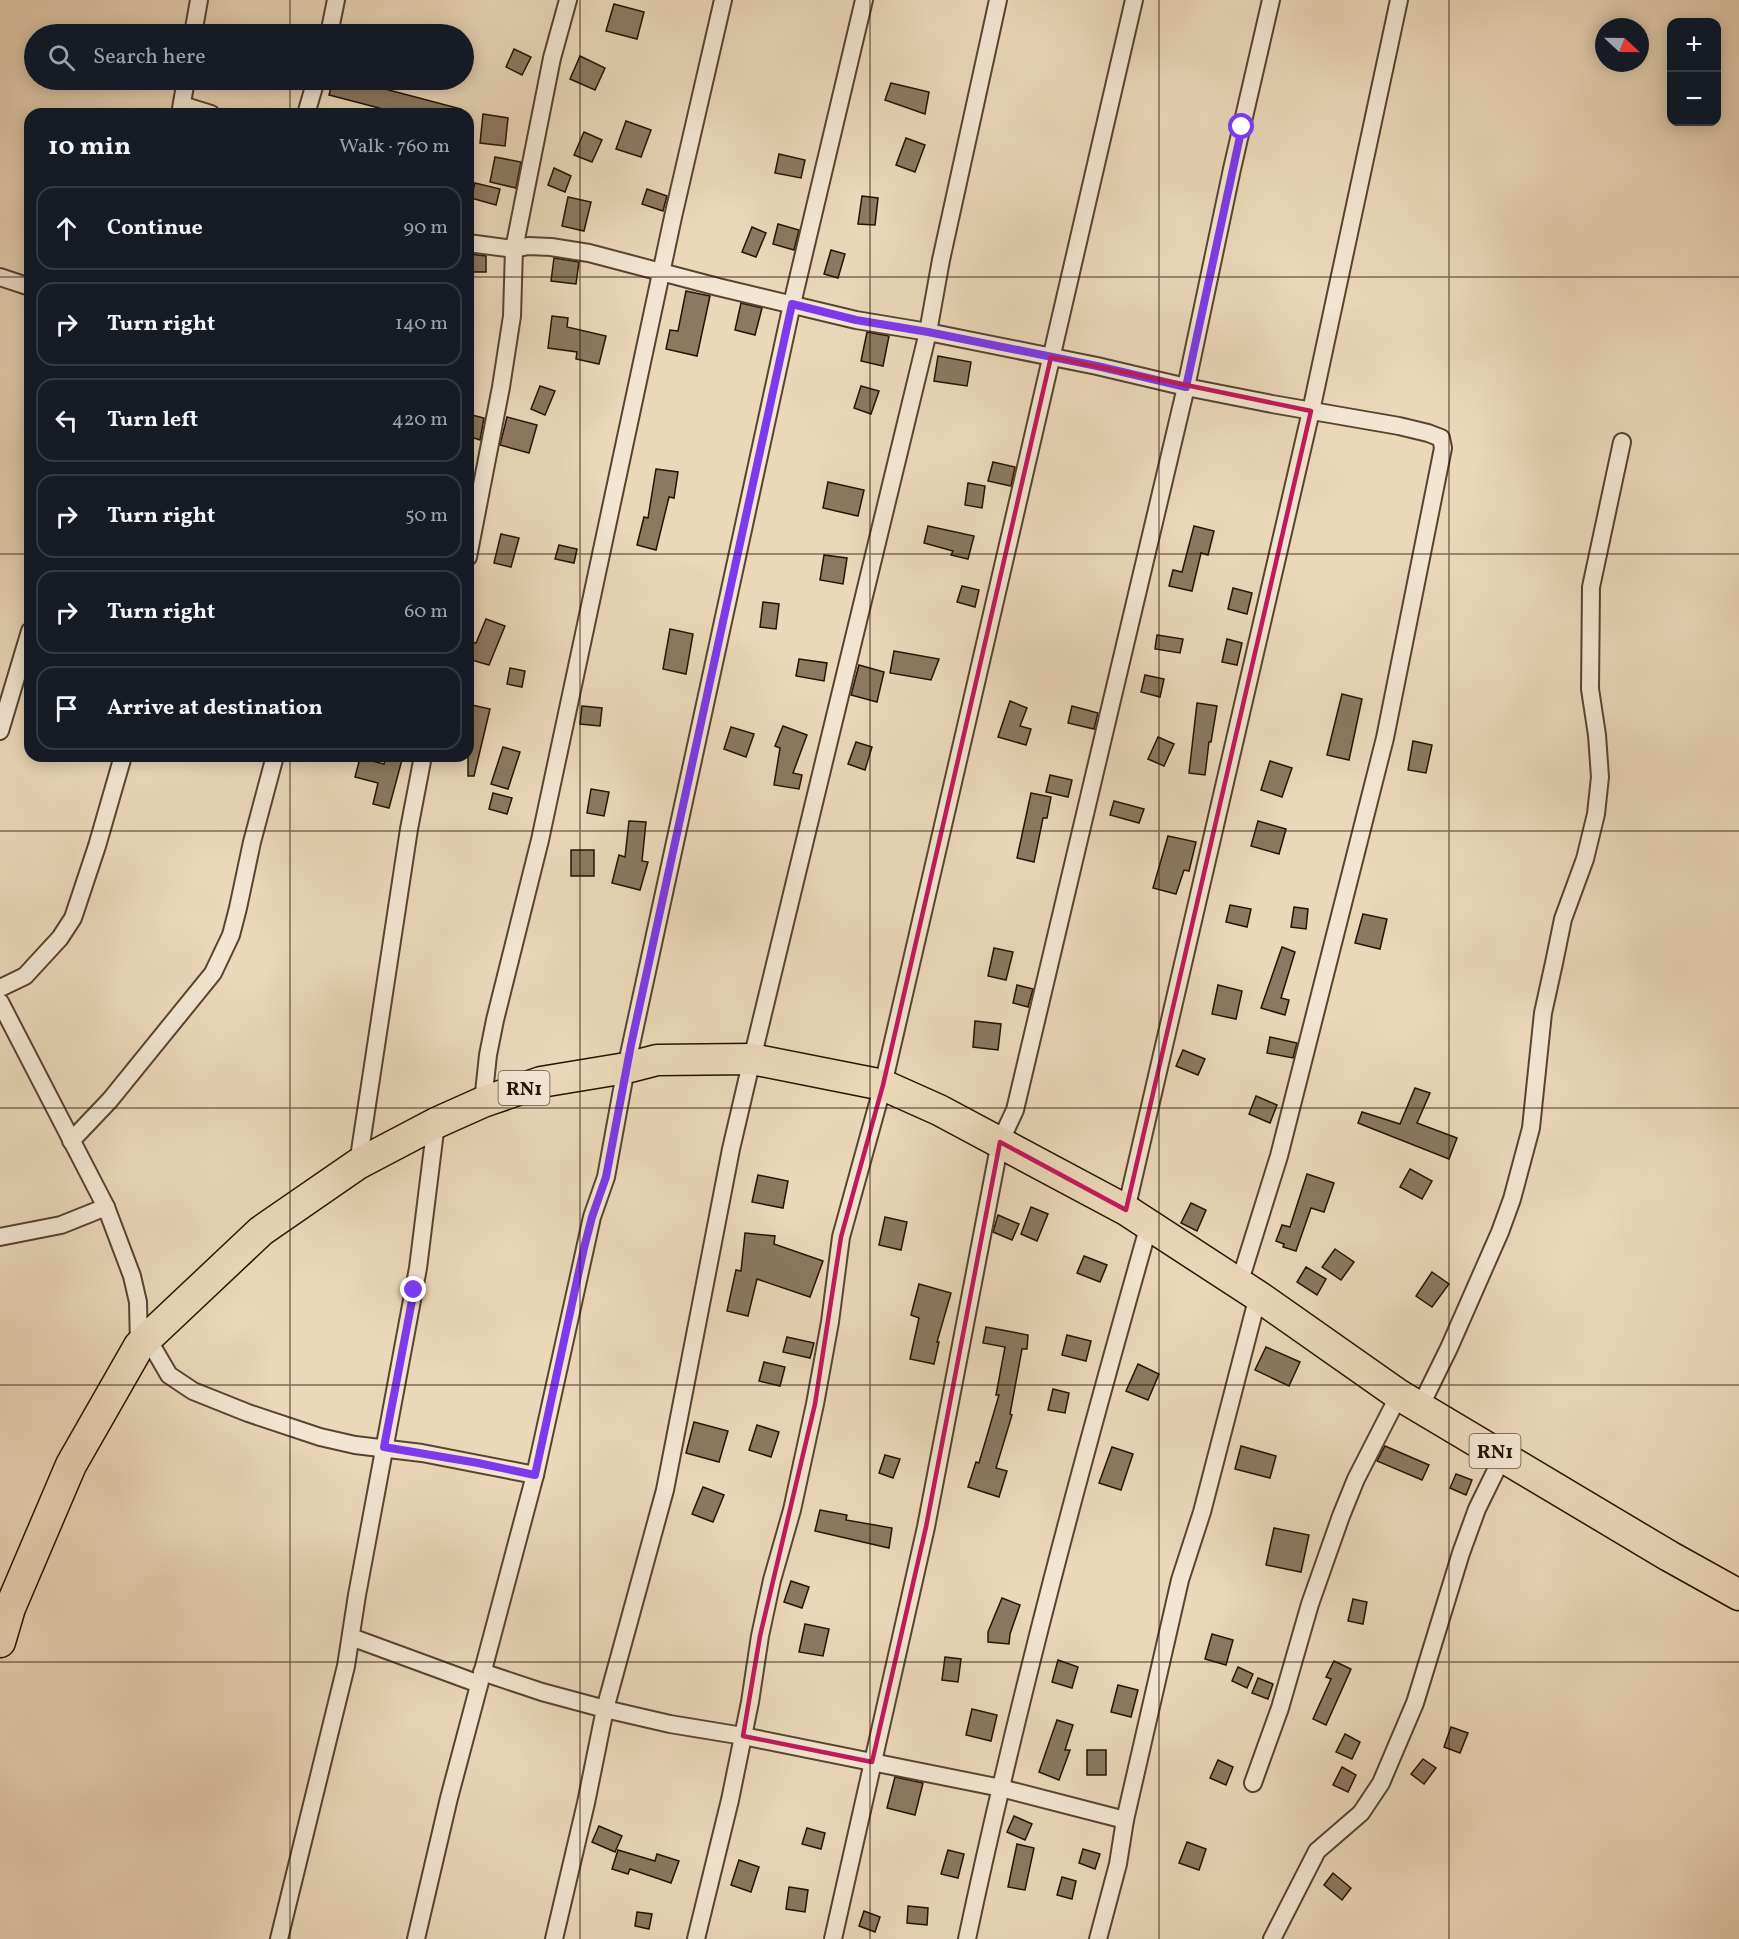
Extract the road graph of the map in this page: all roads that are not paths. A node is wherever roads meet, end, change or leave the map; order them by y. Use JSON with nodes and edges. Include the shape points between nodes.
{"nodes":[{"id":1,"x":200,"y":0,"type":"edge"},
{"id":2,"x":336,"y":0,"type":"edge"},
{"id":3,"x":568,"y":0,"type":"edge"},
{"id":4,"x":723,"y":0,"type":"edge"},
{"id":5,"x":864,"y":0,"type":"edge"},
{"id":6,"x":998,"y":0,"type":"edge"},
{"id":7,"x":1134,"y":0,"type":"edge"},
{"id":8,"x":1271,"y":0,"type":"edge"},
{"id":9,"x":1399,"y":0,"type":"edge"},
{"id":10,"x":195,"y":24,"type":"edge"},
{"id":11,"x":331,"y":24,"type":"edge"},
{"id":12,"x":184,"y":90,"type":"edge"},
{"id":13,"x":313,"y":90,"type":"edge"},
{"id":14,"x":181,"y":108,"type":"edge"},
{"id":15,"x":308,"y":108,"type":"edge"},
{"id":16,"x":474,"y":244,"type":"edge"},
{"id":17,"x":514,"y":249,"type":"junction"},
{"id":18,"x":662,"y":272,"type":"junction"},
{"id":19,"x":0,"y":277,"type":"edge"},
{"id":20,"x":24,"y":285,"type":"edge"},
{"id":21,"x":792,"y":304,"type":"junction"},
{"id":22,"x":928,"y":332,"type":"junction"},
{"id":23,"x":1051,"y":357,"type":"junction"},
{"id":24,"x":1186,"y":387,"type":"junction"},
{"id":25,"x":1311,"y":411,"type":"junction"},
{"id":26,"x":1622,"y":442,"type":"dead end"},
{"id":27,"x":474,"y":526,"type":"edge"},
{"id":28,"x":24,"y":651,"type":"edge"},
{"id":29,"x":0,"y":731,"type":"edge"},
{"id":30,"x":121,"y":762,"type":"edge"},
{"id":31,"x":273,"y":762,"type":"edge"},
{"id":32,"x":422,"y":762,"type":"edge"},
{"id":33,"x":0,"y":988,"type":"edge"},
{"id":34,"x":0,"y":1002,"type":"edge"},
{"id":35,"x":752,"y":1059,"type":"junction"},
{"id":36,"x":626,"y":1068,"type":"junction"},
{"id":37,"x":883,"y":1085,"type":"junction"},
{"id":38,"x":483,"y":1102,"type":"junction"},
{"id":39,"x":436,"y":1123,"type":"junction"},
{"id":40,"x":71,"y":1141,"type":"junction"},
{"id":41,"x":1000,"y":1142,"type":"junction"},
{"id":42,"x":358,"y":1164,"type":"junction"},
{"id":43,"x":106,"y":1207,"type":"junction"},
{"id":44,"x":1138,"y":1218,"type":"junction"},
{"id":45,"x":0,"y":1237,"type":"edge"},
{"id":46,"x":1249,"y":1290,"type":"junction"},
{"id":47,"x":143,"y":1342,"type":"junction"},
{"id":48,"x":1409,"y":1401,"type":"junction"},
{"id":49,"x":384,"y":1447,"type":"junction"},
{"id":50,"x":1503,"y":1456,"type":"junction"},
{"id":51,"x":535,"y":1475,"type":"junction"},
{"id":52,"x":1739,"y":1595,"type":"edge"},
{"id":53,"x":5,"y":1611,"type":"edge"},
{"id":54,"x":351,"y":1637,"type":"junction"},
{"id":55,"x":0,"y":1642,"type":"edge"},
{"id":56,"x":481,"y":1678,"type":"junction"},
{"id":57,"x":605,"y":1709,"type":"junction"},
{"id":58,"x":743,"y":1736,"type":"junction"},
{"id":59,"x":872,"y":1762,"type":"junction"},
{"id":60,"x":1253,"y":1783,"type":"dead end"},
{"id":61,"x":1001,"y":1788,"type":"junction"},
{"id":62,"x":1125,"y":1820,"type":"junction"},
{"id":63,"x":279,"y":1939,"type":"edge"},
{"id":64,"x":416,"y":1939,"type":"edge"},
{"id":65,"x":554,"y":1939,"type":"edge"},
{"id":66,"x":696,"y":1939,"type":"edge"},
{"id":67,"x":833,"y":1939,"type":"edge"},
{"id":68,"x":967,"y":1939,"type":"edge"},
{"id":69,"x":1098,"y":1939,"type":"edge"},
{"id":70,"x":1272,"y":1939,"type":"edge"}],
"edges":[{"from":1,"to":10,"type":"street"},
{"from":2,"to":11,"type":"street"},
{"from":3,"to":17,"type":"street","via":[[552,58]]},
{"from":4,"to":18,"type":"street"},
{"from":5,"to":21,"type":"street"},
{"from":6,"to":22,"type":"street"},
{"from":7,"to":23,"type":"street"},
{"from":8,"to":24,"type":"street"},
{"from":9,"to":25,"type":"street"},
{"from":12,"to":14,"type":"street"},
{"from":13,"to":15,"type":"street"},
{"from":16,"to":17,"type":"street"},
{"from":17,"to":18,"type":"street","via":[[552,247]]},
{"from":17,"to":27,"type":"street","via":[[512,316]]},
{"from":18,"to":21,"type":"street"},
{"from":18,"to":38,"type":"street","via":[[540,840],[495,1020]]},
{"from":19,"to":20,"type":"street"},
{"from":21,"to":22,"type":"street"},
{"from":21,"to":36,"type":"street"},
{"from":22,"to":23,"type":"street"},
{"from":22,"to":35,"type":"street"},
{"from":23,"to":24,"type":"street"},
{"from":23,"to":37,"type":"street"},
{"from":24,"to":25,"type":"street"},
{"from":24,"to":41,"type":"street","via":[[1015,1110]]},
{"from":25,"to":44,"type":"street"},
{"from":25,"to":46,"type":"street","via":[[1428,433],[1441,438],[1443,448],[1385,738]]},
{"from":26,"to":48,"type":"street","via":[[1591,587],[1590,689],[1600,777],[1596,814],[1563,919],[1551,973],[1531,1128],[1500,1232],[1449,1348]]},
{"from":28,"to":29,"type":"street"},
{"from":30,"to":33,"type":"street","via":[[73,918],[26,976]]},
{"from":31,"to":40,"type":"street","via":[[233,926],[213,973],[110,1101]]},
{"from":32,"to":42,"type":"street"},
{"from":34,"to":40,"type":"street"},
{"from":35,"to":36,"type":"highway","number":"RN1","via":[[652,1060]]},
{"from":35,"to":37,"type":"highway","number":"RN1"},
{"from":35,"to":57,"type":"street","via":[[665,1490]]},
{"from":36,"to":38,"type":"highway","number":"RN1","via":[[542,1082]]},
{"from":36,"to":51,"type":"street","via":[[606,1177],[584,1248]]},
{"from":37,"to":41,"type":"highway","number":"RN1"},
{"from":37,"to":58,"type":"street","via":[[841,1238],[815,1404],[762,1625]]},
{"from":38,"to":39,"type":"highway","number":"RN1"},
{"from":39,"to":42,"type":"highway","number":"RN1"},
{"from":39,"to":49,"type":"street","via":[[418,1268]]},
{"from":40,"to":43,"type":"street"},
{"from":41,"to":44,"type":"highway","number":"RN1"},
{"from":41,"to":59,"type":"street","via":[[926,1527]]},
{"from":42,"to":47,"type":"highway","number":"RN1","via":[[261,1231]]},
{"from":43,"to":45,"type":"street","via":[[61,1225]]},
{"from":43,"to":47,"type":"street","via":[[132,1276]]},
{"from":44,"to":46,"type":"highway","number":"RN1"},
{"from":44,"to":61,"type":"street","via":[[1080,1474]]},
{"from":46,"to":48,"type":"highway","number":"RN1"},
{"from":46,"to":62,"type":"street","via":[[1202,1512],[1180,1580]]},
{"from":47,"to":49,"type":"street","via":[[169,1375],[193,1391],[320,1437]]},
{"from":47,"to":53,"type":"highway","number":"RN1","via":[[71,1465]]},
{"from":48,"to":50,"type":"highway","number":"RN1"},
{"from":48,"to":60,"type":"street","via":[[1356,1479],[1310,1604]]},
{"from":49,"to":51,"type":"street"},
{"from":49,"to":54,"type":"street"},
{"from":50,"to":52,"type":"highway","number":"RN1"},
{"from":50,"to":70,"type":"street","via":[[1477,1509],[1415,1703],[1381,1783],[1361,1813],[1317,1851]]},
{"from":51,"to":56,"type":"street"},
{"from":53,"to":55,"type":"highway","number":"RN1"},
{"from":54,"to":56,"type":"street"},
{"from":54,"to":63,"type":"street"},
{"from":56,"to":57,"type":"street"},
{"from":56,"to":64,"type":"street"},
{"from":57,"to":58,"type":"street"},
{"from":57,"to":65,"type":"street"},
{"from":58,"to":59,"type":"street"},
{"from":58,"to":66,"type":"street"},
{"from":59,"to":61,"type":"street"},
{"from":59,"to":67,"type":"street"},
{"from":61,"to":62,"type":"street"},
{"from":61,"to":68,"type":"street"},
{"from":62,"to":69,"type":"street"}]}
